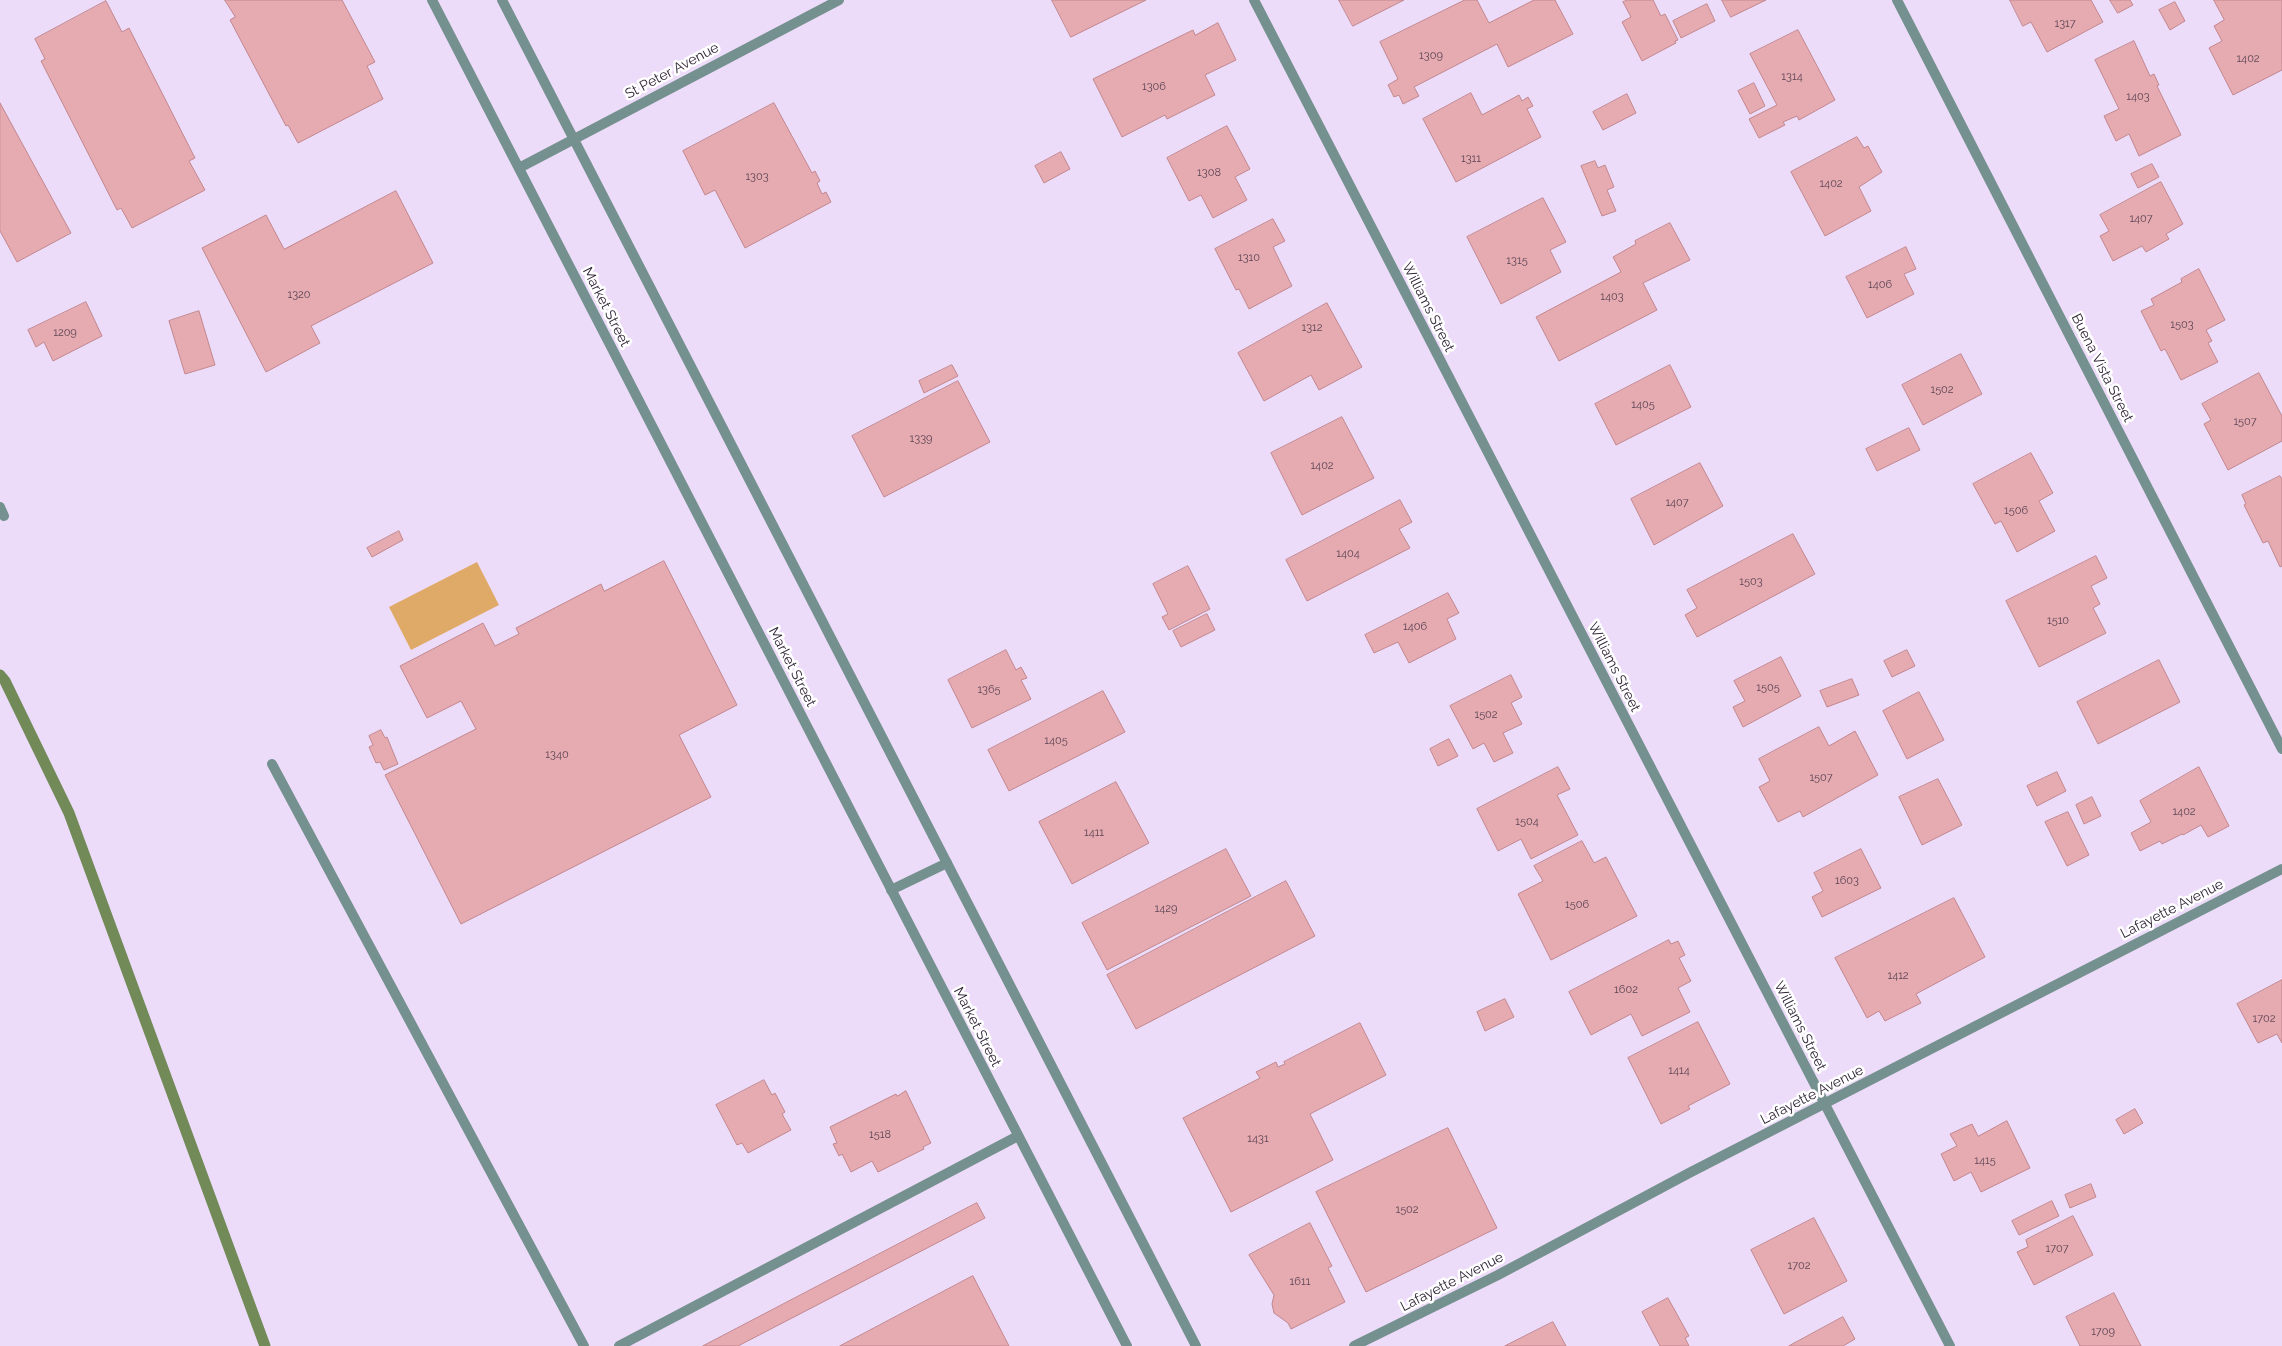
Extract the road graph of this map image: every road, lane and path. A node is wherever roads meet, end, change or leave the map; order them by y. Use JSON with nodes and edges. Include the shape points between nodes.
{"nodes":[{"id":1,"x":432,"y":0,"type":"edge"},
{"id":2,"x":502,"y":0,"type":"edge"},
{"id":3,"x":839,"y":0,"type":"edge"},
{"id":4,"x":1254,"y":0,"type":"edge"},
{"id":5,"x":1897,"y":0,"type":"edge"},
{"id":6,"x":573,"y":139,"type":"junction"},
{"id":7,"x":519,"y":168,"type":"junction"},
{"id":8,"x":2282,"y":749,"type":"edge"},
{"id":9,"x":272,"y":764,"type":"dead end"},
{"id":10,"x":947,"y":863,"type":"junction"},
{"id":11,"x":2282,"y":869,"type":"edge"},
{"id":12,"x":891,"y":890,"type":"junction"},
{"id":13,"x":1825,"y":1104,"type":"junction"},
{"id":14,"x":1018,"y":1136,"type":"junction"},
{"id":15,"x":584,"y":1346,"type":"edge"},
{"id":16,"x":619,"y":1346,"type":"edge"},
{"id":17,"x":1127,"y":1346,"type":"edge"},
{"id":18,"x":1196,"y":1346,"type":"edge"},
{"id":19,"x":1354,"y":1346,"type":"edge"},
{"id":20,"x":1950,"y":1346,"type":"edge"}],
"edges":[{"from":1,"to":7,"type":"street","name":"Market Street"},
{"from":2,"to":6,"type":"street"},
{"from":3,"to":6,"type":"street","name":"St Peter Avenue"},
{"from":4,"to":13,"type":"street","name":"Williams Street"},
{"from":5,"to":8,"type":"street","name":"Buena Vista Street"},
{"from":6,"to":7,"type":"street","name":"St Peter Avenue"},
{"from":6,"to":10,"type":"street"},
{"from":7,"to":12,"type":"street","name":"Market Street"},
{"from":9,"to":15,"type":"street"},
{"from":10,"to":12,"type":"street"},
{"from":10,"to":18,"type":"street"},
{"from":11,"to":13,"type":"street","name":"Lafayette Avenue"},
{"from":12,"to":14,"type":"street","name":"Market Street"},
{"from":13,"to":19,"type":"street","name":"Lafayette Avenue","via":[[1498,1275]]},
{"from":13,"to":20,"type":"street","name":"Williams Street"},
{"from":14,"to":16,"type":"street"},
{"from":14,"to":17,"type":"street","name":"Market Street"}]}
